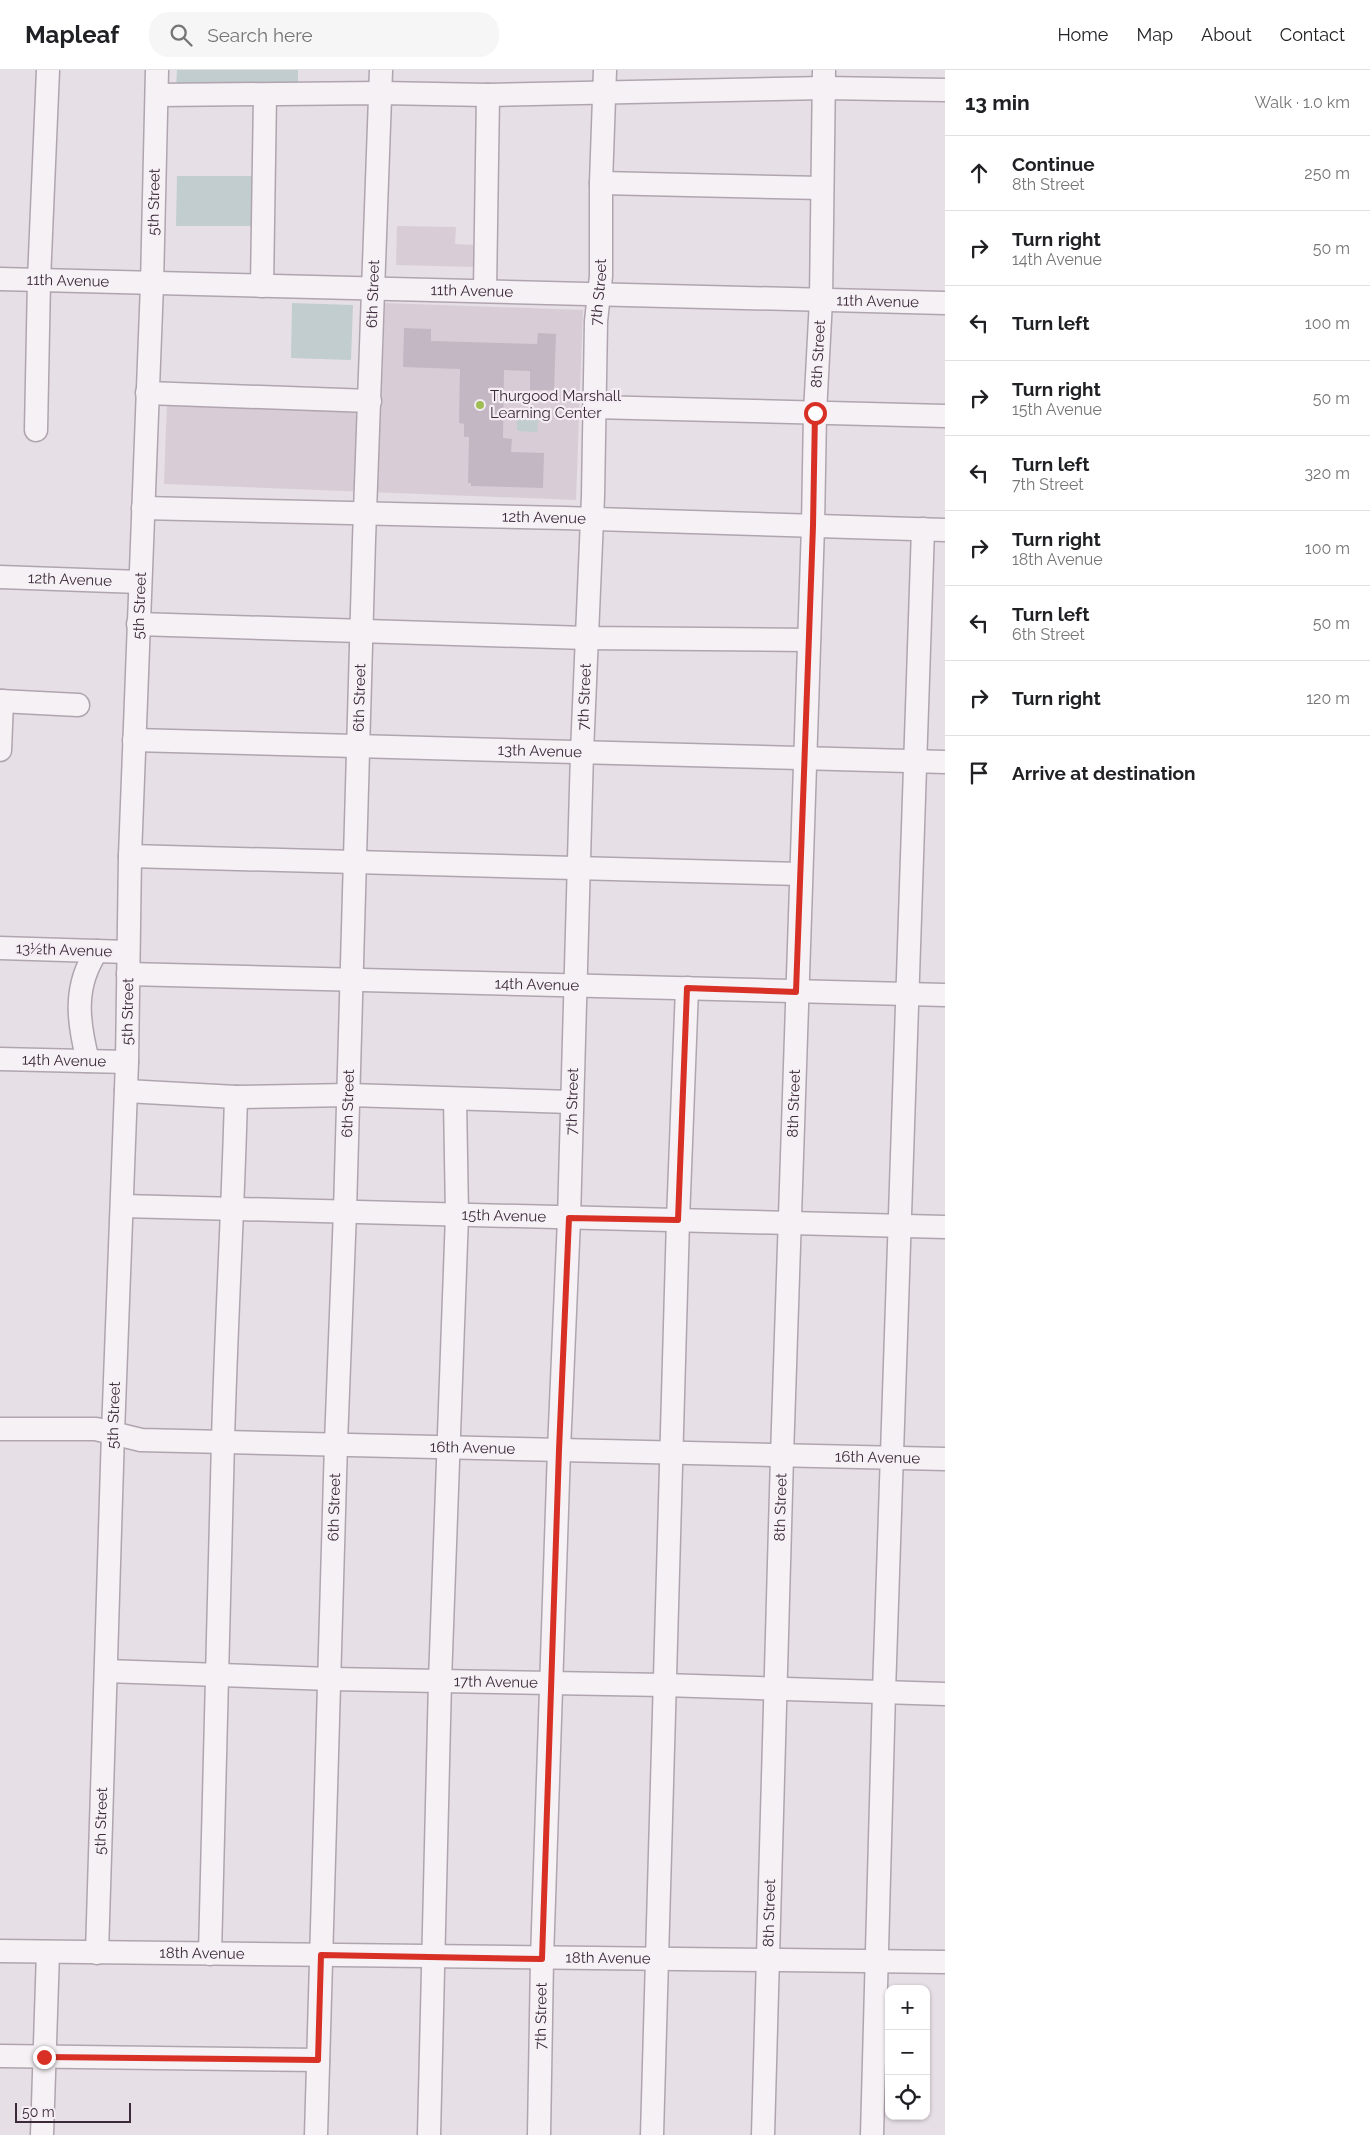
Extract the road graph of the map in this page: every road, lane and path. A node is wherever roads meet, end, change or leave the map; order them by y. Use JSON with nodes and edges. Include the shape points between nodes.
{"nodes":[{"id":1,"x":48,"y":70,"type":"edge"},
{"id":2,"x":157,"y":70,"type":"edge"},
{"id":3,"x":381,"y":70,"type":"edge"},
{"id":4,"x":824,"y":79,"type":"edge"},
{"id":5,"x":604,"y":80,"type":"edge"},
{"id":6,"x":945,"y":90,"type":"edge"},
{"id":7,"x":381,"y":93,"type":"junction"},
{"id":8,"x":157,"y":95,"type":"junction"},
{"id":9,"x":265,"y":95,"type":"junction"},
{"id":10,"x":488,"y":95,"type":"junction"},
{"id":11,"x":601,"y":183,"type":"junction"},
{"id":12,"x":821,"y":188,"type":"junction"},
{"id":13,"x":0,"y":279,"type":"edge"},
{"id":14,"x":39,"y":280,"type":"junction"},
{"id":15,"x":152,"y":284,"type":"junction"},
{"id":16,"x":262,"y":286,"type":"junction"},
{"id":17,"x":374,"y":289,"type":"junction"},
{"id":18,"x":485,"y":290,"type":"junction"},
{"id":19,"x":599,"y":294,"type":"junction"},
{"id":20,"x":821,"y":300,"type":"junction"},
{"id":21,"x":945,"y":303,"type":"edge"},
{"id":22,"x":147,"y":393,"type":"junction"},
{"id":23,"x":370,"y":401,"type":"junction"},
{"id":24,"x":594,"y":407,"type":"junction"},
{"id":25,"x":815,"y":413,"type":"junction"},
{"id":26,"x":945,"y":416,"type":"edge"},
{"id":27,"x":36,"y":430,"type":"dead end"},
{"id":28,"x":143,"y":508,"type":"junction"},
{"id":29,"x":366,"y":514,"type":"junction"},
{"id":30,"x":591,"y":519,"type":"junction"},
{"id":31,"x":813,"y":526,"type":"junction"},
{"id":32,"x":923,"y":529,"type":"junction"},
{"id":33,"x":945,"y":530,"type":"edge"},
{"id":34,"x":0,"y":577,"type":"edge"},
{"id":35,"x":140,"y":582,"type":"junction"},
{"id":36,"x":138,"y":624,"type":"junction"},
{"id":37,"x":362,"y":631,"type":"junction"},
{"id":38,"x":586,"y":638,"type":"junction"},
{"id":39,"x":809,"y":640,"type":"junction"},
{"id":40,"x":1,"y":701,"type":"edge"},
{"id":41,"x":78,"y":704,"type":"dead end"},
{"id":42,"x":134,"y":740,"type":"junction"},
{"id":43,"x":358,"y":746,"type":"junction"},
{"id":44,"x":0,"y":750,"type":"edge"},
{"id":45,"x":582,"y":752,"type":"junction"},
{"id":46,"x":806,"y":758,"type":"junction"},
{"id":47,"x":914,"y":761,"type":"junction"},
{"id":48,"x":945,"y":762,"type":"edge"},
{"id":49,"x":130,"y":856,"type":"junction"},
{"id":50,"x":354,"y":863,"type":"junction"},
{"id":51,"x":579,"y":869,"type":"junction"},
{"id":52,"x":801,"y":874,"type":"junction"},
{"id":53,"x":0,"y":948,"type":"edge"},
{"id":54,"x":97,"y":951,"type":"junction"},
{"id":55,"x":128,"y":963,"type":"junction"},
{"id":56,"x":352,"y":979,"type":"junction"},
{"id":57,"x":576,"y":984,"type":"junction"},
{"id":58,"x":687,"y":988,"type":"junction"},
{"id":59,"x":796,"y":992,"type":"junction"},
{"id":60,"x":907,"y":994,"type":"junction"},
{"id":61,"x":945,"y":994,"type":"edge"},
{"id":62,"x":0,"y":1059,"type":"edge"},
{"id":63,"x":88,"y":1061,"type":"junction"},
{"id":64,"x":127,"y":1062,"type":"junction"},
{"id":65,"x":126,"y":1091,"type":"junction"},
{"id":66,"x":348,"y":1096,"type":"junction"},
{"id":67,"x":236,"y":1097,"type":"junction"},
{"id":68,"x":455,"y":1099,"type":"junction"},
{"id":69,"x":571,"y":1102,"type":"junction"},
{"id":70,"x":123,"y":1206,"type":"junction"},
{"id":71,"x":233,"y":1208,"type":"junction"},
{"id":72,"x":345,"y":1211,"type":"junction"},
{"id":73,"x":457,"y":1215,"type":"junction"},
{"id":74,"x":569,"y":1218,"type":"junction"},
{"id":75,"x":678,"y":1220,"type":"junction"},
{"id":76,"x":791,"y":1223,"type":"junction"},
{"id":77,"x":899,"y":1226,"type":"junction"},
{"id":78,"x":945,"y":1227,"type":"edge"},
{"id":79,"x":0,"y":1428,"type":"edge"},
{"id":80,"x":113,"y":1433,"type":"junction"},
{"id":81,"x":223,"y":1441,"type":"junction"},
{"id":82,"x":336,"y":1444,"type":"junction"},
{"id":83,"x":449,"y":1446,"type":"junction"},
{"id":84,"x":559,"y":1450,"type":"junction"},
{"id":85,"x":671,"y":1453,"type":"junction"},
{"id":86,"x":782,"y":1456,"type":"junction"},
{"id":87,"x":893,"y":1458,"type":"junction"},
{"id":88,"x":945,"y":1459,"type":"edge"},
{"id":89,"x":106,"y":1671,"type":"junction"},
{"id":90,"x":218,"y":1675,"type":"junction"},
{"id":91,"x":330,"y":1679,"type":"junction"},
{"id":92,"x":440,"y":1681,"type":"junction"},
{"id":93,"x":551,"y":1683,"type":"junction"},
{"id":94,"x":664,"y":1685,"type":"junction"},
{"id":95,"x":775,"y":1688,"type":"junction"},
{"id":96,"x":884,"y":1692,"type":"junction"},
{"id":97,"x":945,"y":1694,"type":"edge"},
{"id":98,"x":0,"y":1951,"type":"edge"},
{"id":99,"x":48,"y":1952,"type":"junction"},
{"id":100,"x":97,"y":1952,"type":"junction"},
{"id":101,"x":210,"y":1954,"type":"junction"},
{"id":102,"x":321,"y":1955,"type":"junction"},
{"id":103,"x":433,"y":1956,"type":"junction"},
{"id":104,"x":656,"y":1958,"type":"junction"},
{"id":105,"x":542,"y":1959,"type":"junction"},
{"id":106,"x":767,"y":1960,"type":"junction"},
{"id":107,"x":877,"y":1961,"type":"junction"},
{"id":108,"x":945,"y":1962,"type":"edge"},
{"id":109,"x":0,"y":2056,"type":"edge"},
{"id":110,"x":44,"y":2057,"type":"junction"},
{"id":111,"x":318,"y":2060,"type":"junction"},
{"id":112,"x":42,"y":2135,"type":"edge"},
{"id":113,"x":316,"y":2135,"type":"edge"},
{"id":114,"x":429,"y":2135,"type":"edge"},
{"id":115,"x":539,"y":2135,"type":"edge"},
{"id":116,"x":652,"y":2135,"type":"edge"},
{"id":117,"x":763,"y":2135,"type":"edge"},
{"id":118,"x":872,"y":2135,"type":"edge"}],
"edges":[{"from":1,"to":14,"type":"street"},
{"from":2,"to":8,"type":"street","name":"5th Street"},
{"from":3,"to":7,"type":"street","name":"6th Street"},
{"from":4,"to":5,"type":"street"},
{"from":4,"to":6,"type":"street"},
{"from":4,"to":12,"type":"street","name":"8th Street"},
{"from":5,"to":10,"type":"street"},
{"from":5,"to":11,"type":"street","name":"7th Street"},
{"from":7,"to":9,"type":"street"},
{"from":7,"to":10,"type":"street"},
{"from":7,"to":17,"type":"street","name":"6th Street"},
{"from":8,"to":9,"type":"street"},
{"from":8,"to":15,"type":"street","name":"5th Street"},
{"from":9,"to":16,"type":"street"},
{"from":10,"to":18,"type":"street"},
{"from":11,"to":12,"type":"street"},
{"from":11,"to":19,"type":"street","name":"7th Street"},
{"from":12,"to":20,"type":"street","name":"8th Street"},
{"from":13,"to":14,"type":"street","name":"11th Avenue"},
{"from":14,"to":15,"type":"street","name":"11th Avenue"},
{"from":14,"to":27,"type":"street"},
{"from":15,"to":16,"type":"street","name":"11th Avenue"},
{"from":15,"to":22,"type":"street","name":"5th Street"},
{"from":16,"to":17,"type":"street","name":"11th Avenue"},
{"from":17,"to":18,"type":"street","name":"11th Avenue"},
{"from":17,"to":23,"type":"street","name":"6th Street"},
{"from":18,"to":19,"type":"street","name":"11th Avenue"},
{"from":19,"to":20,"type":"street","name":"11th Avenue"},
{"from":19,"to":24,"type":"street","name":"7th Street"},
{"from":20,"to":21,"type":"street","name":"11th Avenue"},
{"from":20,"to":25,"type":"street","name":"8th Street"},
{"from":22,"to":23,"type":"street"},
{"from":22,"to":28,"type":"street","name":"5th Street"},
{"from":23,"to":29,"type":"street","name":"6th Street"},
{"from":24,"to":25,"type":"street"},
{"from":24,"to":30,"type":"street","name":"7th Street"},
{"from":25,"to":26,"type":"street"},
{"from":25,"to":31,"type":"street","name":"8th Street"},
{"from":28,"to":29,"type":"street","name":"12th Avenue"},
{"from":28,"to":35,"type":"street","name":"5th Street"},
{"from":29,"to":30,"type":"street","name":"12th Avenue"},
{"from":29,"to":37,"type":"street","name":"6th Street"},
{"from":30,"to":31,"type":"street","name":"12th Avenue"},
{"from":30,"to":38,"type":"street","name":"7th Street"},
{"from":31,"to":32,"type":"street","name":"12th Avenue"},
{"from":31,"to":39,"type":"street","name":"8th Street"},
{"from":32,"to":33,"type":"street","name":"12th Avenue"},
{"from":32,"to":47,"type":"street"},
{"from":34,"to":35,"type":"street","name":"12th Avenue"},
{"from":35,"to":36,"type":"street","name":"5th Street"},
{"from":36,"to":37,"type":"street"},
{"from":36,"to":42,"type":"street","name":"5th Street"},
{"from":37,"to":38,"type":"street"},
{"from":37,"to":43,"type":"street","name":"6th Street"},
{"from":38,"to":39,"type":"street"},
{"from":38,"to":45,"type":"street","name":"7th Street"},
{"from":39,"to":46,"type":"street","name":"8th Street"},
{"from":40,"to":41,"type":"street"},
{"from":40,"to":44,"type":"street"},
{"from":42,"to":43,"type":"street","name":"13th Avenue"},
{"from":42,"to":49,"type":"street","name":"5th Street"},
{"from":43,"to":45,"type":"street","name":"13th Avenue"},
{"from":43,"to":50,"type":"street","name":"6th Street"},
{"from":45,"to":46,"type":"street","name":"13th Avenue"},
{"from":45,"to":51,"type":"street","name":"7th Street"},
{"from":46,"to":47,"type":"street","name":"13th Avenue"},
{"from":46,"to":52,"type":"street","name":"8th Street"},
{"from":47,"to":48,"type":"street","name":"13th Avenue"},
{"from":47,"to":60,"type":"street"},
{"from":49,"to":50,"type":"street"},
{"from":49,"to":55,"type":"street","name":"5th Street"},
{"from":50,"to":51,"type":"street"},
{"from":50,"to":56,"type":"street","name":"6th Street"},
{"from":51,"to":52,"type":"street"},
{"from":51,"to":57,"type":"street","name":"7th Street"},
{"from":52,"to":59,"type":"street","name":"8th Street"},
{"from":53,"to":54,"type":"street","name":"13½th Avenue"},
{"from":54,"to":55,"type":"street","name":"13½th Avenue"},
{"from":54,"to":63,"type":"street","via":[[87,966],[81,987],[80,1031]]},
{"from":55,"to":56,"type":"street","name":"14th Avenue"},
{"from":55,"to":64,"type":"street","name":"5th Street"},
{"from":56,"to":57,"type":"street","name":"14th Avenue"},
{"from":56,"to":66,"type":"street","name":"6th Street"},
{"from":57,"to":58,"type":"street","name":"14th Avenue"},
{"from":57,"to":69,"type":"street","name":"7th Street"},
{"from":58,"to":59,"type":"street","name":"14th Avenue"},
{"from":58,"to":75,"type":"street"},
{"from":59,"to":60,"type":"street","name":"14th Avenue"},
{"from":59,"to":76,"type":"street","name":"8th Street"},
{"from":60,"to":61,"type":"street","name":"14th Avenue"},
{"from":60,"to":77,"type":"street"},
{"from":62,"to":63,"type":"street","name":"14th Avenue"},
{"from":63,"to":64,"type":"street","name":"14th Avenue"},
{"from":64,"to":65,"type":"street","name":"5th Street"},
{"from":65,"to":67,"type":"street"},
{"from":65,"to":70,"type":"street","name":"5th Street"},
{"from":66,"to":67,"type":"street"},
{"from":66,"to":68,"type":"street"},
{"from":66,"to":72,"type":"street","name":"6th Street"},
{"from":67,"to":71,"type":"street"},
{"from":68,"to":69,"type":"street"},
{"from":68,"to":73,"type":"street"},
{"from":69,"to":74,"type":"street","name":"7th Street"},
{"from":70,"to":71,"type":"street","name":"15th Avenue"},
{"from":70,"to":80,"type":"street","name":"5th Street"},
{"from":71,"to":72,"type":"street","name":"15th Avenue"},
{"from":71,"to":81,"type":"street"},
{"from":72,"to":73,"type":"street","name":"15th Avenue"},
{"from":72,"to":82,"type":"street","name":"6th Street"},
{"from":73,"to":74,"type":"street","name":"15th Avenue"},
{"from":73,"to":83,"type":"street"},
{"from":74,"to":75,"type":"street","name":"15th Avenue"},
{"from":74,"to":84,"type":"street","name":"7th Street"},
{"from":75,"to":76,"type":"street","name":"15th Avenue"},
{"from":75,"to":85,"type":"street"},
{"from":76,"to":77,"type":"street","name":"15th Avenue"},
{"from":76,"to":86,"type":"street","name":"8th Street"},
{"from":77,"to":78,"type":"street","name":"15th Avenue"},
{"from":77,"to":87,"type":"street"},
{"from":79,"to":80,"type":"street","name":"16th Avenue","via":[[96,1429]]},
{"from":80,"to":81,"type":"street","name":"16th Avenue","via":[[141,1440]]},
{"from":80,"to":89,"type":"street","name":"5th Street"},
{"from":81,"to":82,"type":"street","name":"16th Avenue"},
{"from":81,"to":90,"type":"street"},
{"from":82,"to":83,"type":"street","name":"16th Avenue"},
{"from":82,"to":91,"type":"street","name":"6th Street"},
{"from":83,"to":84,"type":"street","name":"16th Avenue"},
{"from":83,"to":92,"type":"street"},
{"from":84,"to":85,"type":"street","name":"16th Avenue"},
{"from":84,"to":93,"type":"street","name":"7th Street"},
{"from":85,"to":86,"type":"street","name":"16th Avenue"},
{"from":85,"to":94,"type":"street"},
{"from":86,"to":87,"type":"street","name":"16th Avenue"},
{"from":86,"to":95,"type":"street","name":"8th Street"},
{"from":87,"to":88,"type":"street","name":"16th Avenue"},
{"from":87,"to":96,"type":"street"},
{"from":89,"to":90,"type":"street","name":"17th Avenue"},
{"from":89,"to":100,"type":"street","name":"5th Street"},
{"from":90,"to":91,"type":"street","name":"17th Avenue"},
{"from":90,"to":101,"type":"street"},
{"from":91,"to":92,"type":"street","name":"17th Avenue"},
{"from":91,"to":102,"type":"street","name":"6th Street"},
{"from":92,"to":93,"type":"street","name":"17th Avenue"},
{"from":92,"to":103,"type":"street"},
{"from":93,"to":94,"type":"street","name":"17th Avenue"},
{"from":93,"to":105,"type":"street","name":"7th Street"},
{"from":94,"to":95,"type":"street","name":"17th Avenue"},
{"from":94,"to":104,"type":"street"},
{"from":95,"to":96,"type":"street","name":"17th Avenue"},
{"from":95,"to":106,"type":"street","name":"8th Street"},
{"from":96,"to":97,"type":"street","name":"17th Avenue"},
{"from":96,"to":107,"type":"street"},
{"from":98,"to":99,"type":"street","name":"18th Avenue"},
{"from":99,"to":100,"type":"street","name":"18th Avenue"},
{"from":99,"to":110,"type":"street"},
{"from":100,"to":101,"type":"street","name":"18th Avenue"},
{"from":101,"to":102,"type":"street","name":"18th Avenue"},
{"from":102,"to":103,"type":"street","name":"18th Avenue"},
{"from":102,"to":111,"type":"street","name":"6th Street"},
{"from":103,"to":105,"type":"street","name":"18th Avenue"},
{"from":103,"to":114,"type":"street"},
{"from":104,"to":105,"type":"street","name":"18th Avenue"},
{"from":104,"to":106,"type":"street","name":"18th Avenue"},
{"from":104,"to":116,"type":"street"},
{"from":105,"to":115,"type":"street","name":"7th Street"},
{"from":106,"to":107,"type":"street","name":"18th Avenue"},
{"from":106,"to":117,"type":"street","name":"8th Street"},
{"from":107,"to":108,"type":"street","name":"18th Avenue"},
{"from":107,"to":118,"type":"street"},
{"from":109,"to":110,"type":"street"},
{"from":110,"to":111,"type":"street"},
{"from":110,"to":112,"type":"street"},
{"from":111,"to":113,"type":"street","name":"6th Street"}]}
